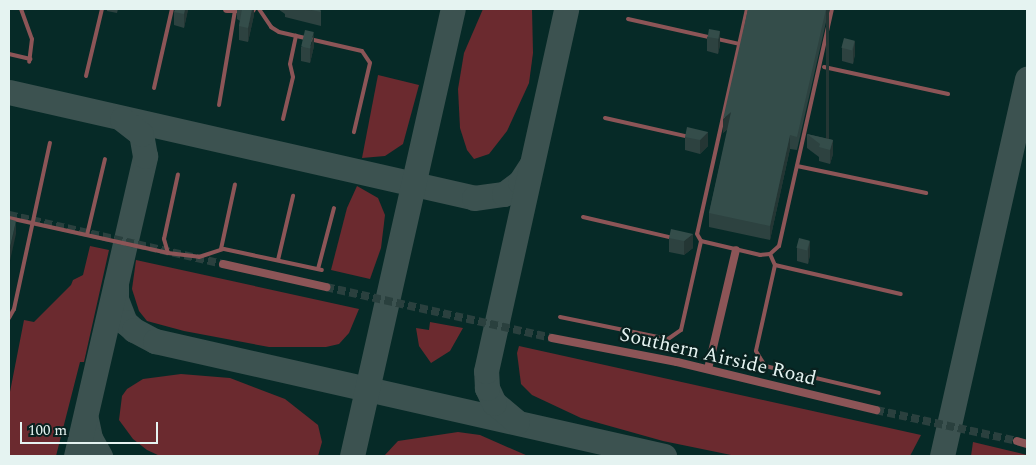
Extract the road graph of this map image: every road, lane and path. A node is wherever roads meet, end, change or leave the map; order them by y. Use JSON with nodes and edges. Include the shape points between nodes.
{"nodes":[{"id":1,"x":21,"y":9,"type":"edge"},
{"id":2,"x":102,"y":9,"type":"edge"},
{"id":3,"x":172,"y":9,"type":"edge"},
{"id":4,"x":252,"y":9,"type":"edge"},
{"id":5,"x":260,"y":9,"type":"edge"},
{"id":6,"x":747,"y":9,"type":"edge"},
{"id":7,"x":832,"y":9,"type":"edge"},
{"id":8,"x":232,"y":10,"type":"edge"},
{"id":9,"x":628,"y":19,"type":"dead end"},
{"id":10,"x":296,"y":36,"type":"junction"},
{"id":11,"x":740,"y":44,"type":"junction"},
{"id":12,"x":9,"y":54,"type":"edge"},
{"id":13,"x":824,"y":67,"type":"dead end"},
{"id":14,"x":86,"y":76,"type":"dead end"},
{"id":15,"x":154,"y":88,"type":"dead end"},
{"id":16,"x":948,"y":94,"type":"dead end"},
{"id":17,"x":219,"y":105,"type":"dead end"},
{"id":18,"x":606,"y":118,"type":"dead end"},
{"id":19,"x":283,"y":119,"type":"dead end"},
{"id":20,"x":354,"y":132,"type":"dead end"},
{"id":21,"x":698,"y":139,"type":"edge"},
{"id":22,"x":708,"y":141,"type":"edge"},
{"id":23,"x":50,"y":143,"type":"dead end"},
{"id":24,"x":717,"y":143,"type":"junction"},
{"id":25,"x":105,"y":159,"type":"dead end"},
{"id":26,"x":797,"y":166,"type":"junction"},
{"id":27,"x":178,"y":174,"type":"dead end"},
{"id":28,"x":235,"y":184,"type":"dead end"},
{"id":29,"x":926,"y":193,"type":"dead end"},
{"id":30,"x":294,"y":196,"type":"dead end"},
{"id":31,"x":334,"y":208,"type":"dead end"},
{"id":32,"x":583,"y":217,"type":"dead end"},
{"id":33,"x":9,"y":218,"type":"edge"},
{"id":34,"x":32,"y":223,"type":"junction"},
{"id":35,"x":87,"y":235,"type":"junction"},
{"id":36,"x":678,"y":239,"type":"edge"},
{"id":37,"x":699,"y":239,"type":"junction"},
{"id":38,"x":692,"y":240,"type":"edge"},
{"id":39,"x":221,"y":249,"type":"junction"},
{"id":40,"x":736,"y":250,"type":"junction"},
{"id":41,"x":168,"y":253,"type":"junction"},
{"id":42,"x":770,"y":254,"type":"junction"},
{"id":43,"x":278,"y":260,"type":"junction"},
{"id":44,"x":223,"y":264,"type":"tunnel mouth"},
{"id":45,"x":774,"y":265,"type":"junction"},
{"id":46,"x":326,"y":287,"type":"tunnel mouth"},
{"id":47,"x":901,"y":294,"type":"dead end"},
{"id":48,"x":560,"y":317,"type":"dead end"},
{"id":49,"x":9,"y":318,"type":"edge"},
{"id":50,"x":552,"y":338,"type":"tunnel mouth"},
{"id":51,"x":708,"y":369,"type":"junction"},
{"id":52,"x":879,"y":393,"type":"dead end"},
{"id":53,"x":876,"y":410,"type":"tunnel mouth"},
{"id":54,"x":1017,"y":441,"type":"tunnel mouth"},
{"id":55,"x":1027,"y":444,"type":"edge"}],
"edges":[{"from":1,"to":12,"type":"lane","via":[[32,39],[29,61]]},
{"from":2,"to":14,"type":"lane"},
{"from":3,"to":15,"type":"lane"},
{"from":4,"to":8,"type":"street"},
{"from":5,"to":10,"type":"lane","via":[[274,29]]},
{"from":6,"to":11,"type":"lane"},
{"from":7,"to":26,"type":"lane"},
{"from":8,"to":17,"type":"lane"},
{"from":9,"to":11,"type":"lane"},
{"from":10,"to":19,"type":"lane"},
{"from":10,"to":20,"type":"lane","via":[[362,50],[366,56],[370,63]]},
{"from":11,"to":24,"type":"lane"},
{"from":13,"to":16,"type":"lane"},
{"from":18,"to":21,"type":"lane"},
{"from":22,"to":24,"type":"lane"},
{"from":23,"to":34,"type":"lane"},
{"from":24,"to":37,"type":"lane"},
{"from":25,"to":35,"type":"lane"},
{"from":26,"to":29,"type":"lane"},
{"from":26,"to":42,"type":"lane","via":[[779,246]]},
{"from":27,"to":41,"type":"lane","via":[[164,239]]},
{"from":28,"to":39,"type":"lane"},
{"from":30,"to":43,"type":"lane"},
{"from":31,"to":43,"type":"lane","via":[[320,270]]},
{"from":32,"to":36,"type":"lane"},
{"from":33,"to":34,"type":"lane"},
{"from":34,"to":35,"type":"lane"},
{"from":34,"to":49,"type":"lane","via":[[14,309]]},
{"from":35,"to":41,"type":"lane"},
{"from":37,"to":38,"type":"lane"},
{"from":37,"to":40,"type":"lane"},
{"from":37,"to":48,"type":"lane","via":[[682,330],[668,339]]},
{"from":39,"to":41,"type":"lane","via":[[199,257]]},
{"from":39,"to":43,"type":"lane"},
{"from":40,"to":42,"type":"lane"},
{"from":40,"to":51,"type":"street"},
{"from":42,"to":45,"type":"lane"},
{"from":44,"to":46,"type":"street"},
{"from":45,"to":47,"type":"lane"},
{"from":45,"to":52,"type":"lane","via":[[756,351],[765,366]]},
{"from":50,"to":51,"type":"street","name":"Southern Airside Road"},
{"from":51,"to":53,"type":"street","name":"Southern Airside Road"},
{"from":54,"to":55,"type":"street"}]}
